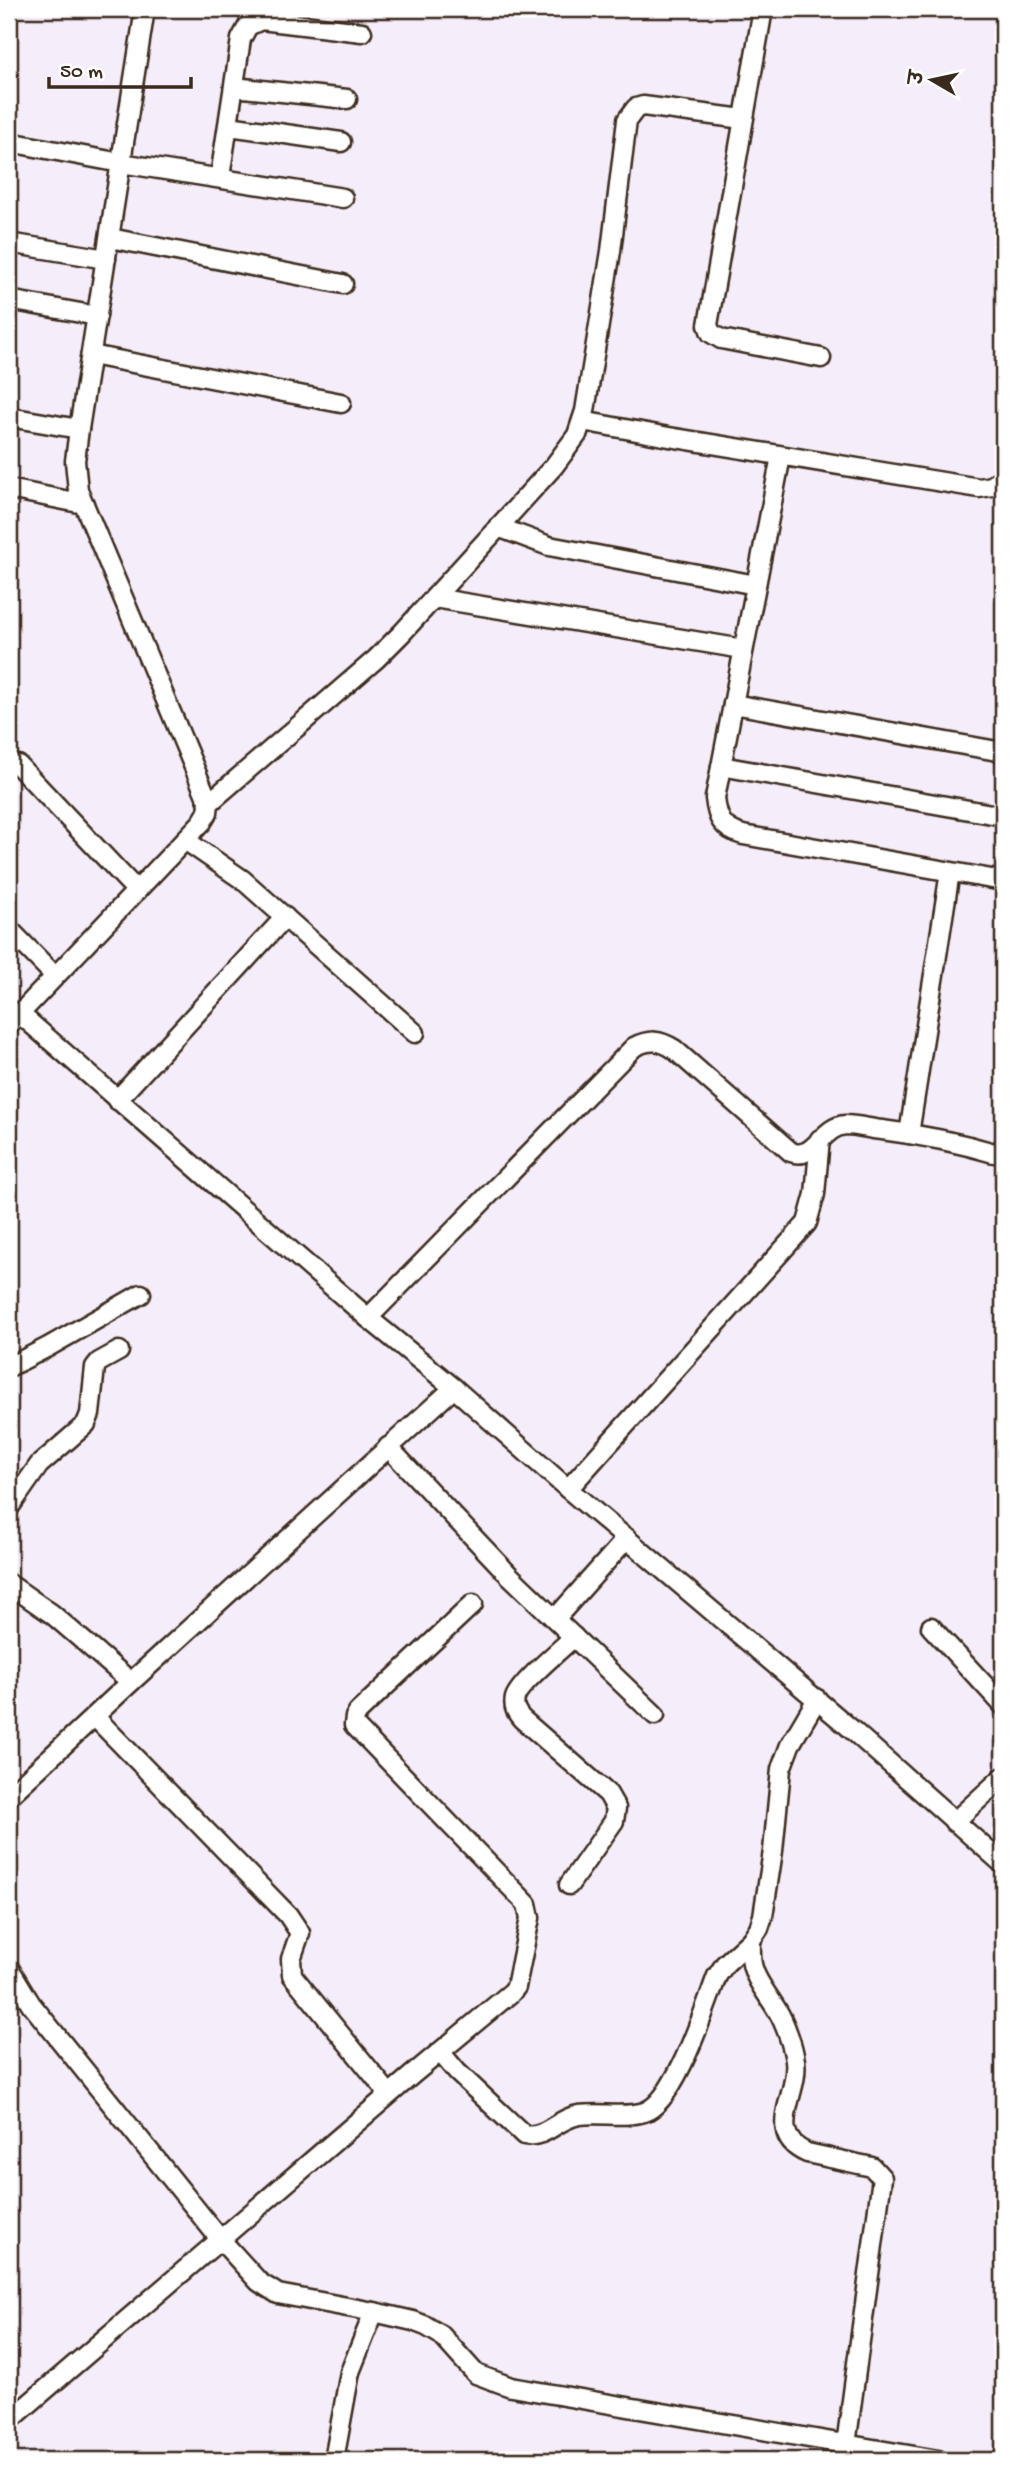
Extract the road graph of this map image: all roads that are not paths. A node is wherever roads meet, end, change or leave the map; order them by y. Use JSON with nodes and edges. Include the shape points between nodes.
{"nodes":[{"id":1,"x":145,"y":9,"type":"edge"},
{"id":2,"x":762,"y":9,"type":"edge"},
{"id":3,"x":362,"y":32,"type":"dead end"},
{"id":4,"x":234,"y":87,"type":"junction"},
{"id":5,"x":347,"y":99,"type":"dead end"},
{"id":6,"x":743,"y":119,"type":"junction"},
{"id":7,"x":229,"y":126,"type":"junction"},
{"id":8,"x":9,"y":142,"type":"edge"},
{"id":9,"x":341,"y":142,"type":"dead end"},
{"id":10,"x":121,"y":163,"type":"junction"},
{"id":11,"x":220,"y":177,"type":"junction"},
{"id":12,"x":343,"y":198,"type":"dead end"},
{"id":13,"x":110,"y":238,"type":"junction"},
{"id":14,"x":9,"y":243,"type":"edge"},
{"id":15,"x":106,"y":259,"type":"junction"},
{"id":16,"x":343,"y":284,"type":"dead end"},
{"id":17,"x":9,"y":300,"type":"edge"},
{"id":18,"x":97,"y":316,"type":"junction"},
{"id":19,"x":91,"y":355,"type":"junction"},
{"id":20,"x":821,"y":358,"type":"dead end"},
{"id":21,"x":341,"y":403,"type":"dead end"},
{"id":22,"x":9,"y":417,"type":"edge"},
{"id":23,"x":582,"y":421,"type":"junction"},
{"id":24,"x":79,"y":429,"type":"junction"},
{"id":25,"x":780,"y":456,"type":"junction"},
{"id":26,"x":1003,"y":477,"type":"edge"},
{"id":27,"x":9,"y":489,"type":"edge"},
{"id":28,"x":84,"y":504,"type":"junction"},
{"id":29,"x":498,"y":527,"type":"junction"},
{"id":30,"x":756,"y":585,"type":"junction"},
{"id":31,"x":434,"y":598,"type":"junction"},
{"id":32,"x":743,"y":649,"type":"junction"},
{"id":33,"x":733,"y":704,"type":"junction"},
{"id":34,"x":1003,"y":752,"type":"edge"},
{"id":35,"x":18,"y":765,"type":"dead end"},
{"id":36,"x":721,"y":765,"type":"junction"},
{"id":37,"x":209,"y":803,"type":"junction"},
{"id":38,"x":1003,"y":816,"type":"edge"},
{"id":39,"x":185,"y":839,"type":"junction"},
{"id":40,"x":950,"y":872,"type":"junction"},
{"id":41,"x":1003,"y":881,"type":"edge"},
{"id":42,"x":137,"y":891,"type":"junction"},
{"id":43,"x":285,"y":917,"type":"junction"},
{"id":44,"x":9,"y":929,"type":"edge"},
{"id":45,"x":55,"y":976,"type":"junction"},
{"id":46,"x":14,"y":1020,"type":"edge"},
{"id":47,"x":415,"y":1033,"type":"dead end"},
{"id":48,"x":117,"y":1100,"type":"junction"},
{"id":49,"x":909,"y":1134,"type":"junction"},
{"id":50,"x":820,"y":1139,"type":"junction"},
{"id":51,"x":1002,"y":1153,"type":"edge"},
{"id":52,"x":141,"y":1294,"type":"dead end"},
{"id":53,"x":368,"y":1318,"type":"junction"},
{"id":54,"x":119,"y":1351,"type":"dead end"},
{"id":55,"x":9,"y":1367,"type":"edge"},
{"id":56,"x":454,"y":1388,"type":"junction"},
{"id":57,"x":388,"y":1447,"type":"junction"},
{"id":58,"x":568,"y":1489,"type":"junction"},
{"id":59,"x":9,"y":1508,"type":"edge"},
{"id":60,"x":627,"y":1538,"type":"junction"},
{"id":61,"x":9,"y":1584,"type":"edge"},
{"id":62,"x":473,"y":1604,"type":"dead end"},
{"id":63,"x":555,"y":1619,"type":"junction"},
{"id":64,"x":930,"y":1627,"type":"dead end"},
{"id":65,"x":574,"y":1637,"type":"junction"},
{"id":66,"x":131,"y":1682,"type":"junction"},
{"id":67,"x":817,"y":1699,"type":"junction"},
{"id":68,"x":1003,"y":1705,"type":"edge"},
{"id":69,"x":655,"y":1715,"type":"dead end"},
{"id":70,"x":95,"y":1717,"type":"junction"},
{"id":71,"x":1003,"y":1777,"type":"edge"},
{"id":72,"x":9,"y":1796,"type":"edge"},
{"id":73,"x":954,"y":1822,"type":"junction"},
{"id":74,"x":1003,"y":1864,"type":"edge"},
{"id":75,"x":569,"y":1885,"type":"dead end"},
{"id":76,"x":751,"y":1940,"type":"junction"},
{"id":77,"x":9,"y":1968,"type":"edge"},
{"id":78,"x":441,"y":2053,"type":"junction"},
{"id":79,"x":389,"y":2094,"type":"junction"},
{"id":80,"x":219,"y":2239,"type":"junction"},
{"id":81,"x":374,"y":2312,"type":"junction"},
{"id":82,"x":9,"y":2421,"type":"edge"},
{"id":83,"x":846,"y":2445,"type":"junction"},
{"id":84,"x":334,"y":2460,"type":"edge"},
{"id":85,"x":938,"y":2460,"type":"edge"}],
"edges":[{"from":1,"to":10,"type":"street"},
{"from":2,"to":6,"type":"street"},
{"from":3,"to":4,"type":"street","via":[[255,21],[241,39]]},
{"from":4,"to":5,"type":"street"},
{"from":4,"to":7,"type":"street"},
{"from":6,"to":20,"type":"street","via":[[708,325],[721,339]]},
{"from":6,"to":23,"type":"street","via":[[643,106],[627,120],[611,251]]},
{"from":7,"to":9,"type":"street"},
{"from":7,"to":11,"type":"street"},
{"from":8,"to":10,"type":"street"},
{"from":10,"to":11,"type":"street"},
{"from":10,"to":13,"type":"street"},
{"from":11,"to":12,"type":"street"},
{"from":13,"to":15,"type":"street"},
{"from":13,"to":16,"type":"street"},
{"from":14,"to":15,"type":"street"},
{"from":15,"to":18,"type":"street"},
{"from":17,"to":18,"type":"street"},
{"from":18,"to":19,"type":"street"},
{"from":19,"to":21,"type":"street"},
{"from":19,"to":24,"type":"street"},
{"from":22,"to":24,"type":"street"},
{"from":23,"to":25,"type":"street"},
{"from":23,"to":29,"type":"street","via":[[569,448]]},
{"from":24,"to":28,"type":"street","via":[[75,475]]},
{"from":25,"to":26,"type":"street","via":[[979,488],[992,486]]},
{"from":25,"to":30,"type":"street"},
{"from":27,"to":28,"type":"street"},
{"from":28,"to":37,"type":"street"},
{"from":29,"to":30,"type":"street","via":[[549,546]]},
{"from":29,"to":31,"type":"street"},
{"from":30,"to":32,"type":"street"},
{"from":31,"to":32,"type":"street"},
{"from":31,"to":37,"type":"street","via":[[376,659]]},
{"from":32,"to":33,"type":"street"},
{"from":33,"to":34,"type":"street"},
{"from":33,"to":36,"type":"street"},
{"from":35,"to":42,"type":"street"},
{"from":36,"to":38,"type":"street"},
{"from":36,"to":40,"type":"street","via":[[717,813],[732,832]]},
{"from":37,"to":39,"type":"street","via":[[202,822]]},
{"from":39,"to":42,"type":"street"},
{"from":39,"to":43,"type":"street","via":[[232,870]]},
{"from":40,"to":41,"type":"street"},
{"from":40,"to":49,"type":"street"},
{"from":42,"to":45,"type":"street"},
{"from":43,"to":47,"type":"street"},
{"from":43,"to":48,"type":"street"},
{"from":44,"to":45,"type":"street"},
{"from":45,"to":46,"type":"street"},
{"from":46,"to":48,"type":"street"},
{"from":48,"to":53,"type":"street"},
{"from":49,"to":50,"type":"street","via":[[846,1125]]},
{"from":49,"to":51,"type":"street"},
{"from":50,"to":53,"type":"street","via":[[805,1154],[791,1152],[674,1049],[663,1042],[642,1043]]},
{"from":50,"to":58,"type":"street","via":[[807,1223]]},
{"from":52,"to":55,"type":"street"},
{"from":53,"to":56,"type":"street"},
{"from":54,"to":59,"type":"street","via":[[95,1367],[86,1424],[39,1465]]},
{"from":56,"to":57,"type":"street"},
{"from":56,"to":58,"type":"street"},
{"from":57,"to":63,"type":"street"},
{"from":57,"to":66,"type":"street"},
{"from":58,"to":60,"type":"street"},
{"from":60,"to":63,"type":"street"},
{"from":60,"to":67,"type":"street"},
{"from":61,"to":66,"type":"street","via":[[52,1614]]},
{"from":62,"to":78,"type":"street","via":[[358,1712],[354,1721],[356,1730],[530,1911],[521,1969],[512,1992]]},
{"from":63,"to":65,"type":"street"},
{"from":64,"to":68,"type":"street"},
{"from":65,"to":69,"type":"street"},
{"from":65,"to":75,"type":"street","via":[[519,1689],[514,1702],[522,1719],[608,1794],[616,1808],[614,1821]]},
{"from":66,"to":70,"type":"street"},
{"from":67,"to":73,"type":"street"},
{"from":67,"to":76,"type":"street","via":[[781,1769],[763,1916]]},
{"from":70,"to":72,"type":"street"},
{"from":70,"to":79,"type":"street","via":[[288,1915],[300,1933],[291,1959],[292,1975]]},
{"from":71,"to":73,"type":"street"},
{"from":73,"to":74,"type":"street"},
{"from":76,"to":78,"type":"street","via":[[717,1976],[674,2082],[662,2101],[643,2112],[575,2116],[543,2134],[524,2135]]},
{"from":76,"to":83,"type":"street","via":[[752,1967],[778,2012],[796,2062],[785,2118],[790,2141],[807,2154],[872,2167],[882,2178]]},
{"from":77,"to":80,"type":"street","via":[[31,2004]]},
{"from":78,"to":79,"type":"street"},
{"from":79,"to":80,"type":"street"},
{"from":80,"to":81,"type":"street","via":[[259,2282],[278,2294]]},
{"from":80,"to":82,"type":"street"},
{"from":81,"to":83,"type":"street","via":[[426,2326],[441,2335],[476,2374],[511,2387]]},
{"from":81,"to":84,"type":"street","via":[[349,2372]]},
{"from":83,"to":85,"type":"street"}]}
